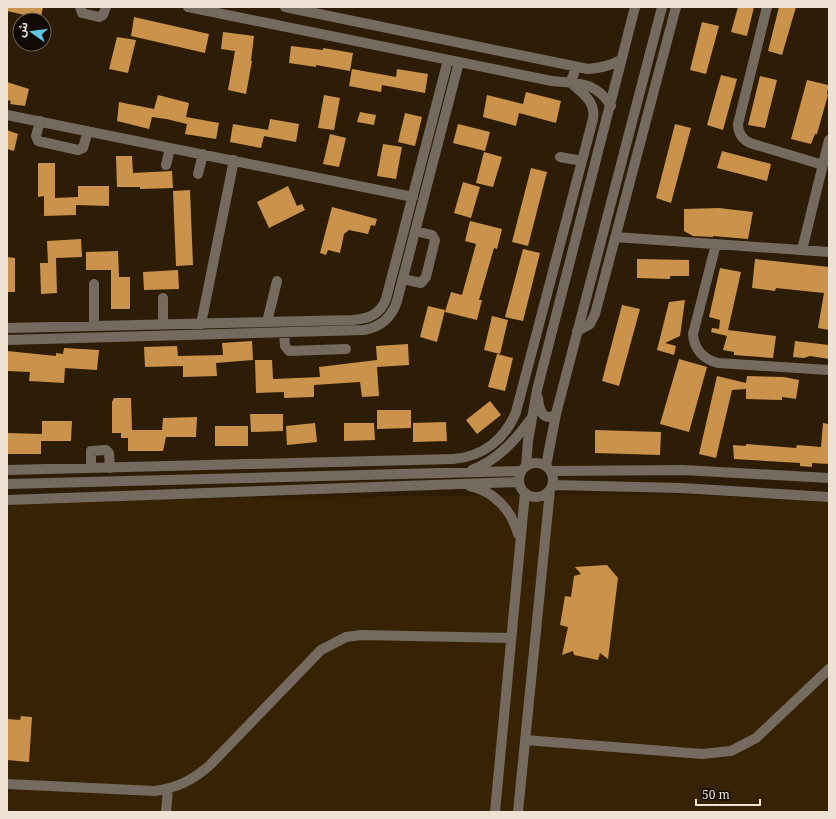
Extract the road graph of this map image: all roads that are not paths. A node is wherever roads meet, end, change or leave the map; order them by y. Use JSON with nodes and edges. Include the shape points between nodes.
{"nodes":[{"id":1,"x":80,"y":7,"type":"edge"},
{"id":2,"x":106,"y":7,"type":"edge"},
{"id":3,"x":188,"y":7,"type":"edge"},
{"id":4,"x":285,"y":7,"type":"edge"},
{"id":5,"x":635,"y":7,"type":"edge"},
{"id":6,"x":662,"y":7,"type":"edge"},
{"id":7,"x":676,"y":7,"type":"edge"},
{"id":8,"x":767,"y":7,"type":"edge"},
{"id":9,"x":218,"y":10,"type":"edge"},
{"id":10,"x":448,"y":60,"type":"junction"},
{"id":11,"x":621,"y":60,"type":"junction"},
{"id":12,"x":459,"y":62,"type":"junction"},
{"id":13,"x":574,"y":66,"type":"junction"},
{"id":14,"x":570,"y":82,"type":"junction"},
{"id":15,"x":611,"y":106,"type":"junction"},
{"id":16,"x":7,"y":114,"type":"edge"},
{"id":17,"x":40,"y":121,"type":"junction"},
{"id":18,"x":88,"y":131,"type":"junction"},
{"id":19,"x":829,"y":140,"type":"edge"},
{"id":20,"x":170,"y":148,"type":"junction"},
{"id":21,"x":203,"y":154,"type":"junction"},
{"id":22,"x":560,"y":157,"type":"dead end"},
{"id":23,"x":234,"y":160,"type":"junction"},
{"id":24,"x":582,"y":162,"type":"junction"},
{"id":25,"x":166,"y":165,"type":"dead end"},
{"id":26,"x":823,"y":165,"type":"junction"},
{"id":27,"x":198,"y":174,"type":"dead end"},
{"id":28,"x":412,"y":197,"type":"junction"},
{"id":29,"x":415,"y":231,"type":"junction"},
{"id":30,"x":615,"y":237,"type":"junction"},
{"id":31,"x":716,"y":244,"type":"junction"},
{"id":32,"x":802,"y":250,"type":"junction"},
{"id":33,"x":829,"y":252,"type":"edge"},
{"id":34,"x":402,"y":279,"type":"junction"},
{"id":35,"x":277,"y":280,"type":"dead end"},
{"id":36,"x":94,"y":284,"type":"dead end"},
{"id":37,"x":163,"y":298,"type":"dead end"},
{"id":38,"x":267,"y":322,"type":"junction"},
{"id":39,"x":163,"y":324,"type":"junction"},
{"id":40,"x":202,"y":324,"type":"junction"},
{"id":41,"x":94,"y":326,"type":"junction"},
{"id":42,"x":7,"y":328,"type":"edge"},
{"id":43,"x":577,"y":331,"type":"junction"},
{"id":44,"x":284,"y":332,"type":"junction"},
{"id":45,"x":7,"y":340,"type":"edge"},
{"id":46,"x":346,"y":349,"type":"dead end"},
{"id":47,"x":829,"y":370,"type":"edge"},
{"id":48,"x":537,"y":390,"type":"junction"},
{"id":49,"x":556,"y":414,"type":"junction"},
{"id":50,"x":532,"y":417,"type":"junction"},
{"id":51,"x":90,"y":468,"type":"junction"},
{"id":52,"x":110,"y":468,"type":"junction"},
{"id":53,"x":523,"y":468,"type":"junction"},
{"id":54,"x":549,"y":468,"type":"junction"},
{"id":55,"x":7,"y":470,"type":"edge"},
{"id":56,"x":683,"y":470,"type":"junction"},
{"id":57,"x":467,"y":472,"type":"junction"},
{"id":58,"x":394,"y":474,"type":"junction"},
{"id":59,"x":829,"y":478,"type":"edge"},
{"id":60,"x":519,"y":482,"type":"junction"},
{"id":61,"x":7,"y":484,"type":"edge"},
{"id":62,"x":460,"y":484,"type":"junction"},
{"id":63,"x":393,"y":486,"type":"junction"},
{"id":64,"x":552,"y":487,"type":"junction"},
{"id":65,"x":681,"y":488,"type":"junction"},
{"id":66,"x":525,"y":493,"type":"junction"},
{"id":67,"x":829,"y":497,"type":"edge"},
{"id":68,"x":7,"y":500,"type":"edge"},
{"id":69,"x":519,"y":539,"type":"junction"},
{"id":70,"x":510,"y":638,"type":"junction"},
{"id":71,"x":829,"y":669,"type":"edge"},
{"id":72,"x":525,"y":740,"type":"junction"},
{"id":73,"x":7,"y":784,"type":"edge"},
{"id":74,"x":168,"y":789,"type":"junction"},
{"id":75,"x":166,"y":812,"type":"edge"},
{"id":76,"x":495,"y":812,"type":"edge"},
{"id":77,"x":518,"y":812,"type":"edge"}],
"edges":[{"from":1,"to":2,"type":"street","via":[[82,13],[99,17],[104,15]]},
{"from":3,"to":9,"type":"street"},
{"from":4,"to":13,"type":"street"},
{"from":5,"to":11,"type":"street"},
{"from":6,"to":43,"type":"street"},
{"from":7,"to":30,"type":"street"},
{"from":8,"to":26,"type":"street","via":[[738,124],[739,132],[750,143]]},
{"from":9,"to":10,"type":"street"},
{"from":10,"to":12,"type":"street"},
{"from":10,"to":28,"type":"street"},
{"from":11,"to":13,"type":"street","via":[[600,68]]},
{"from":11,"to":15,"type":"street"},
{"from":12,"to":14,"type":"street","via":[[552,81]]},
{"from":12,"to":29,"type":"street"},
{"from":13,"to":14,"type":"street"},
{"from":14,"to":15,"type":"street","via":[[589,85],[598,90]]},
{"from":14,"to":24,"type":"street","via":[[588,98],[593,110]]},
{"from":15,"to":48,"type":"street"},
{"from":16,"to":17,"type":"street"},
{"from":17,"to":18,"type":"street"},
{"from":17,"to":18,"type":"street","via":[[36,136],[38,141],[78,150],[83,148]]},
{"from":18,"to":20,"type":"street"},
{"from":19,"to":26,"type":"street"},
{"from":20,"to":21,"type":"street"},
{"from":20,"to":25,"type":"street"},
{"from":21,"to":23,"type":"street"},
{"from":21,"to":27,"type":"street"},
{"from":22,"to":24,"type":"street"},
{"from":23,"to":28,"type":"street"},
{"from":23,"to":40,"type":"street"},
{"from":24,"to":52,"type":"street","via":[[516,412],[507,430],[484,451],[465,458],[453,459]]},
{"from":26,"to":32,"type":"street"},
{"from":28,"to":38,"type":"street","via":[[386,299],[379,312],[360,320]]},
{"from":29,"to":34,"type":"street"},
{"from":29,"to":34,"type":"street","via":[[432,235],[435,240],[426,277],[421,283]]},
{"from":30,"to":31,"type":"street"},
{"from":30,"to":43,"type":"street","via":[[595,314],[590,324]]},
{"from":31,"to":32,"type":"street"},
{"from":31,"to":47,"type":"street","via":[[693,334],[700,353],[718,363]]},
{"from":32,"to":33,"type":"street"},
{"from":34,"to":44,"type":"street","via":[[393,311],[383,323],[374,328]]},
{"from":35,"to":38,"type":"street"},
{"from":36,"to":41,"type":"street"},
{"from":37,"to":39,"type":"street"},
{"from":38,"to":40,"type":"street"},
{"from":39,"to":40,"type":"street"},
{"from":39,"to":41,"type":"street"},
{"from":41,"to":42,"type":"street"},
{"from":43,"to":49,"type":"street"},
{"from":44,"to":45,"type":"street"},
{"from":44,"to":46,"type":"street","via":[[285,346],[289,351]]},
{"from":48,"to":49,"type":"street","via":[[541,413],[547,416]]},
{"from":48,"to":50,"type":"street"},
{"from":49,"to":54,"type":"street"},
{"from":50,"to":53,"type":"street"},
{"from":50,"to":57,"type":"street","via":[[515,440],[499,454],[482,466]]},
{"from":51,"to":52,"type":"street"},
{"from":51,"to":52,"type":"street","via":[[91,451],[106,450],[109,452]]},
{"from":51,"to":55,"type":"street"},
{"from":53,"to":54,"type":"street","via":[[536,462]]},
{"from":53,"to":57,"type":"street"},
{"from":53,"to":60,"type":"street"},
{"from":54,"to":56,"type":"street"},
{"from":54,"to":64,"type":"street","via":[[554,478]]},
{"from":56,"to":59,"type":"street"},
{"from":56,"to":65,"type":"street"},
{"from":57,"to":58,"type":"street"},
{"from":58,"to":61,"type":"street"},
{"from":58,"to":63,"type":"street"},
{"from":60,"to":62,"type":"street"},
{"from":60,"to":66,"type":"street"},
{"from":62,"to":63,"type":"street"},
{"from":62,"to":69,"type":"street","via":[[472,486],[494,497],[511,515]]},
{"from":63,"to":68,"type":"street"},
{"from":64,"to":65,"type":"street"},
{"from":64,"to":66,"type":"street","via":[[545,495],[538,497]]},
{"from":64,"to":72,"type":"street"},
{"from":65,"to":67,"type":"street"},
{"from":66,"to":69,"type":"street"},
{"from":69,"to":70,"type":"street"},
{"from":70,"to":74,"type":"street","via":[[360,635],[333,643],[311,660],[210,766],[188,781]]},
{"from":70,"to":76,"type":"street"},
{"from":71,"to":72,"type":"street","via":[[756,738],[731,751],[702,754]]},
{"from":72,"to":77,"type":"street"},
{"from":73,"to":74,"type":"street","via":[[148,791]]},
{"from":74,"to":75,"type":"street"}]}
